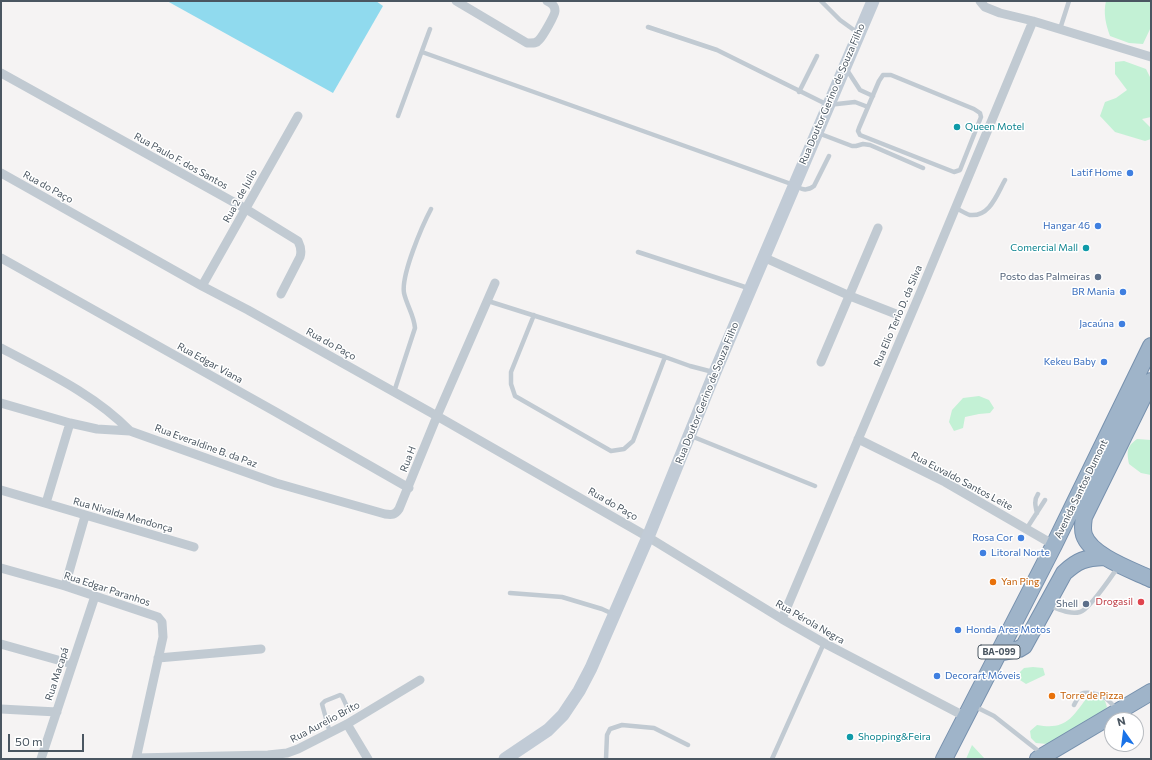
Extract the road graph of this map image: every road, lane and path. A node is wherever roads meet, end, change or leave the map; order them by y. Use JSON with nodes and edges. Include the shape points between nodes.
{"nodes":[{"id":1,"x":456,"y":1,"type":"edge"},
{"id":2,"x":547,"y":1,"type":"edge"},
{"id":3,"x":821,"y":1,"type":"edge"},
{"id":4,"x":872,"y":1,"type":"edge"},
{"id":5,"x":980,"y":1,"type":"edge"},
{"id":6,"x":1069,"y":1,"type":"edge"},
{"id":7,"x":1033,"y":21,"type":"junction"},
{"id":8,"x":648,"y":27,"type":"dead end"},
{"id":9,"x":430,"y":29,"type":"dead end"},
{"id":10,"x":1060,"y":29,"type":"junction"},
{"id":11,"x":858,"y":33,"type":"junction"},
{"id":12,"x":422,"y":52,"type":"junction"},
{"id":13,"x":817,"y":56,"type":"dead end"},
{"id":14,"x":1151,"y":57,"type":"edge"},
{"id":15,"x":844,"y":66,"type":"junction"},
{"id":16,"x":1,"y":73,"type":"edge"},
{"id":17,"x":799,"y":92,"type":"junction"},
{"id":18,"x":873,"y":96,"type":"junction"},
{"id":19,"x":828,"y":106,"type":"junction"},
{"id":20,"x":868,"y":107,"type":"junction"},
{"id":21,"x":298,"y":116,"type":"dead end"},
{"id":22,"x":398,"y":116,"type":"dead end"},
{"id":23,"x":817,"y":132,"type":"junction"},
{"id":24,"x":829,"y":156,"type":"dead end"},
{"id":25,"x":923,"y":168,"type":"dead end"},
{"id":26,"x":1,"y":173,"type":"edge"},
{"id":27,"x":1005,"y":180,"type":"dead end"},
{"id":28,"x":794,"y":185,"type":"junction"},
{"id":29,"x":956,"y":208,"type":"junction"},
{"id":30,"x":246,"y":209,"type":"junction"},
{"id":31,"x":431,"y":209,"type":"dead end"},
{"id":32,"x":878,"y":228,"type":"dead end"},
{"id":33,"x":638,"y":252,"type":"dead end"},
{"id":34,"x":763,"y":257,"type":"junction"},
{"id":35,"x":1,"y":258,"type":"edge"},
{"id":36,"x":495,"y":283,"type":"dead end"},
{"id":37,"x":202,"y":286,"type":"junction"},
{"id":38,"x":750,"y":289,"type":"junction"},
{"id":39,"x":280,"y":294,"type":"dead end"},
{"id":40,"x":850,"y":296,"type":"junction"},
{"id":41,"x":488,"y":301,"type":"junction"},
{"id":42,"x":896,"y":314,"type":"dead end"},
{"id":43,"x":534,"y":315,"type":"junction"},
{"id":44,"x":1151,"y":346,"type":"edge"},
{"id":45,"x":1,"y":348,"type":"edge"},
{"id":46,"x":664,"y":356,"type":"junction"},
{"id":47,"x":821,"y":362,"type":"dead end"},
{"id":48,"x":715,"y":372,"type":"junction"},
{"id":49,"x":1151,"y":381,"type":"edge"},
{"id":50,"x":394,"y":392,"type":"junction"},
{"id":51,"x":1,"y":403,"type":"edge"},
{"id":52,"x":437,"y":416,"type":"junction"},
{"id":53,"x":70,"y":423,"type":"junction"},
{"id":54,"x":130,"y":431,"type":"junction"},
{"id":55,"x":689,"y":436,"type":"junction"},
{"id":56,"x":858,"y":439,"type":"junction"},
{"id":57,"x":815,"y":486,"type":"dead end"},
{"id":58,"x":408,"y":488,"type":"junction"},
{"id":59,"x":1,"y":490,"type":"edge"},
{"id":60,"x":1038,"y":494,"type":"dead end"},
{"id":61,"x":1045,"y":500,"type":"dead end"},
{"id":62,"x":46,"y":503,"type":"junction"},
{"id":63,"x":399,"y":509,"type":"joint"},
{"id":64,"x":1037,"y":512,"type":"junction"},
{"id":65,"x":85,"y":516,"type":"junction"},
{"id":66,"x":1027,"y":528,"type":"junction"},
{"id":67,"x":648,"y":537,"type":"junction"},
{"id":68,"x":1054,"y":544,"type":"junction"},
{"id":69,"x":194,"y":547,"type":"dead end"},
{"id":70,"x":1104,"y":557,"type":"junction"},
{"id":71,"x":1120,"y":564,"type":"junction"},
{"id":72,"x":1,"y":568,"type":"edge"},
{"id":73,"x":1151,"y":579,"type":"edge"},
{"id":74,"x":65,"y":586,"type":"junction"},
{"id":75,"x":510,"y":593,"type":"dead end"},
{"id":76,"x":95,"y":596,"type":"junction"},
{"id":77,"x":1046,"y":604,"type":"junction"},
{"id":78,"x":614,"y":615,"type":"junction"},
{"id":79,"x":782,"y":619,"type":"junction"},
{"id":80,"x":824,"y":643,"type":"junction"},
{"id":81,"x":1,"y":644,"type":"edge"},
{"id":82,"x":261,"y":649,"type":"dead end"},
{"id":83,"x":998,"y":653,"type":"junction"},
{"id":84,"x":158,"y":658,"type":"junction"},
{"id":85,"x":72,"y":664,"type":"junction"},
{"id":86,"x":420,"y":680,"type":"dead end"},
{"id":87,"x":1151,"y":692,"type":"edge"},
{"id":88,"x":1074,"y":705,"type":"dead end"},
{"id":89,"x":1,"y":708,"type":"edge"},
{"id":90,"x":349,"y":711,"type":"dead end"},
{"id":91,"x":969,"y":711,"type":"junction"},
{"id":92,"x":1119,"y":711,"type":"junction"},
{"id":93,"x":57,"y":712,"type":"junction"},
{"id":94,"x":347,"y":724,"type":"junction"},
{"id":95,"x":330,"y":733,"type":"junction"},
{"id":96,"x":688,"y":744,"type":"dead end"},
{"id":97,"x":1041,"y":757,"type":"edge"},
{"id":98,"x":41,"y":759,"type":"edge"},
{"id":99,"x":136,"y":759,"type":"edge"},
{"id":100,"x":368,"y":759,"type":"edge"},
{"id":101,"x":506,"y":759,"type":"edge"},
{"id":102,"x":606,"y":759,"type":"edge"},
{"id":103,"x":772,"y":759,"type":"edge"},
{"id":104,"x":944,"y":759,"type":"edge"}],
"edges":[{"from":1,"to":2,"type":"street","via":[[527,43],[534,43],[539,40],[555,10],[553,4]]},
{"from":3,"to":11,"type":"lane"},
{"from":4,"to":11,"type":"main road","name":"Rua Doutor Gerino de Souza Filho"},
{"from":5,"to":7,"type":"street","via":[[985,7],[1000,13]]},
{"from":6,"to":10,"type":"lane"},
{"from":7,"to":10,"type":"street"},
{"from":7,"to":29,"type":"street","name":"Rua Elio Terio D. da Silva"},
{"from":8,"to":17,"type":"lane","via":[[717,50]]},
{"from":9,"to":12,"type":"lane"},
{"from":10,"to":14,"type":"street"},
{"from":11,"to":15,"type":"main road","name":"Rua Doutor Gerino de Souza Filho"},
{"from":12,"to":22,"type":"lane"},
{"from":12,"to":28,"type":"lane"},
{"from":13,"to":17,"type":"lane"},
{"from":15,"to":18,"type":"lane","via":[[860,90]]},
{"from":15,"to":19,"type":"main road","name":"Rua Doutor Gerino de Souza Filho"},
{"from":16,"to":30,"type":"street","name":"Rua Paulo F. dos Santos"},
{"from":17,"to":19,"type":"lane"},
{"from":18,"to":20,"type":"lane"},
{"from":18,"to":20,"type":"lane","via":[[883,75],[891,75],[980,113],[981,117],[960,170],[954,172],[860,135],[858,131]]},
{"from":19,"to":20,"type":"lane","via":[[855,102]]},
{"from":19,"to":23,"type":"main road","name":"Rua Doutor Gerino de Souza Filho"},
{"from":21,"to":30,"type":"street","name":"Rua 2 de Julio"},
{"from":23,"to":25,"type":"lane","via":[[852,146],[870,146]]},
{"from":23,"to":28,"type":"main road","name":"Rua Doutor Gerino de Souza Filho"},
{"from":24,"to":28,"type":"lane","via":[[810,190]]},
{"from":26,"to":37,"type":"street","name":"Rua do Paço"},
{"from":27,"to":29,"type":"lane","via":[[989,209],[969,215]]},
{"from":28,"to":34,"type":"main road","name":"Rua Doutor Gerino de Souza Filho"},
{"from":29,"to":56,"type":"street","name":"Rua Elio Terio D. da Silva"},
{"from":30,"to":37,"type":"street","name":"Rua 2 de Julio"},
{"from":30,"to":39,"type":"street","name":"Rua Paulo F. dos Santos","via":[[298,241],[301,246],[300,257]]},
{"from":31,"to":50,"type":"lane","via":[[422,227],[405,278],[405,295],[415,321],[415,328]]},
{"from":32,"to":40,"type":"street"},
{"from":33,"to":38,"type":"lane"},
{"from":34,"to":38,"type":"main road","name":"Rua Doutor Gerino de Souza Filho"},
{"from":34,"to":40,"type":"street"},
{"from":35,"to":58,"type":"street","name":"Rua Edgar Viana"},
{"from":36,"to":41,"type":"street","name":"Rua H"},
{"from":37,"to":50,"type":"street","name":"Rua do Paço"},
{"from":38,"to":48,"type":"main road","name":"Rua Doutor Gerino de Souza Filho"},
{"from":40,"to":42,"type":"street"},
{"from":40,"to":47,"type":"street"},
{"from":41,"to":43,"type":"lane"},
{"from":41,"to":52,"type":"street","name":"Rua H"},
{"from":43,"to":46,"type":"lane"},
{"from":43,"to":46,"type":"lane","via":[[511,372],[515,396],[611,451],[624,449],[633,441]]},
{"from":44,"to":68,"type":"highway","name":"Avenida Santos Dumont","number":"BA-099"},
{"from":45,"to":54,"type":"street","via":[[100,404]]},
{"from":46,"to":48,"type":"lane"},
{"from":48,"to":55,"type":"main road","name":"Rua Doutor Gerino de Souza Filho"},
{"from":49,"to":70,"type":"highway","name":"Avenida Santos Dumont","via":[[1084,517],[1082,527],[1085,537]]},
{"from":50,"to":52,"type":"street","name":"Rua do Paço"},
{"from":51,"to":53,"type":"street","name":"Rua Everaldine B. da Paz"},
{"from":52,"to":58,"type":"street","name":"Rua H"},
{"from":52,"to":67,"type":"street","name":"Rua do Paço"},
{"from":53,"to":54,"type":"street","name":"Rua Everaldine B. da Paz","via":[[97,429]]},
{"from":53,"to":62,"type":"street"},
{"from":54,"to":63,"type":"street","name":"Rua Everaldine B. da Paz","via":[[276,483],[385,514],[396,514]]},
{"from":55,"to":57,"type":"lane"},
{"from":55,"to":67,"type":"main road","name":"Rua Doutor Gerino de Souza Filho"},
{"from":56,"to":66,"type":"street","name":"Rua Euvaldo Santos Leite","via":[[945,482]]},
{"from":56,"to":79,"type":"street","name":"Rua Elio Terio D. da Silva"},
{"from":58,"to":63,"type":"street","name":"Rua H"},
{"from":59,"to":62,"type":"street","name":"Rua Nivalda Mendonça"},
{"from":60,"to":64,"type":"lane","via":[[1035,498]]},
{"from":61,"to":64,"type":"lane"},
{"from":62,"to":65,"type":"street","name":"Rua Nivalda Mendonça"},
{"from":64,"to":66,"type":"lane"},
{"from":65,"to":69,"type":"street","name":"Rua Nivalda Mendonça"},
{"from":65,"to":74,"type":"street"},
{"from":66,"to":68,"type":"street","name":"Rua Euvaldo Santos Leite"},
{"from":67,"to":78,"type":"main road","name":"Rua Doutor Gerino de Souza Filho"},
{"from":67,"to":79,"type":"street","name":"Rua Pérola Negra"},
{"from":68,"to":83,"type":"highway","name":"Avenida Santos Dumont","number":"BA-099"},
{"from":70,"to":71,"type":"highway","name":"Avenida Santos Dumont"},
{"from":70,"to":77,"type":"highway","via":[[1082,559],[1073,564],[1064,573]]},
{"from":71,"to":73,"type":"highway","name":"Avenida Santos Dumont"},
{"from":71,"to":77,"type":"lane","via":[[1088,607],[1080,612],[1070,613]]},
{"from":72,"to":74,"type":"street","name":"Rua Edgar Paranhos"},
{"from":74,"to":76,"type":"street","name":"Rua Edgar Paranhos"},
{"from":75,"to":78,"type":"lane","via":[[562,597]]},
{"from":76,"to":84,"type":"street","name":"Rua Edgar Paranhos","via":[[158,617],[163,628]]},
{"from":76,"to":85,"type":"street","name":"Rua Macapá"},
{"from":77,"to":83,"type":"highway","via":[[1024,646]]},
{"from":78,"to":101,"type":"main road","name":"Rua Doutor Gerino de Souza Filho","via":[[591,668],[563,715],[548,730]]},
{"from":79,"to":80,"type":"street","name":"Rua Pérola Negra"},
{"from":80,"to":91,"type":"street","name":"Rua Pérola Negra","via":[[947,707]]},
{"from":80,"to":103,"type":"lane"},
{"from":81,"to":85,"type":"street"},
{"from":82,"to":84,"type":"street"},
{"from":83,"to":91,"type":"highway","name":"Avenida Santos Dumont","number":"BA-099"},
{"from":84,"to":99,"type":"street","name":"Rua Edgar Paranhos"},
{"from":85,"to":93,"type":"street","name":"Rua Macapá"},
{"from":86,"to":94,"type":"street","name":"Rua Aurelio Brito"},
{"from":87,"to":92,"type":"highway"},
{"from":88,"to":92,"type":"lane","via":[[1084,693],[1102,695]]},
{"from":89,"to":93,"type":"street"},
{"from":90,"to":95,"type":"lane","via":[[340,695],[324,701],[322,707]]},
{"from":91,"to":97,"type":"lane","via":[[994,716],[1035,747]]},
{"from":91,"to":104,"type":"highway","name":"Avenida Santos Dumont","number":"BA-099"},
{"from":92,"to":97,"type":"highway"},
{"from":93,"to":98,"type":"street","name":"Rua Macapá"},
{"from":94,"to":95,"type":"street","name":"Rua Aurelio Brito"},
{"from":94,"to":100,"type":"street"},
{"from":95,"to":99,"type":"street","name":"Rua Aurelio Brito","via":[[287,753]]},
{"from":96,"to":102,"type":"lane","via":[[654,728],[622,724],[610,729],[607,735]]}]}
